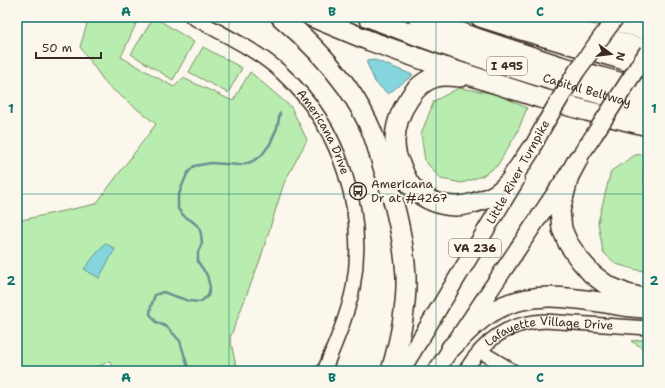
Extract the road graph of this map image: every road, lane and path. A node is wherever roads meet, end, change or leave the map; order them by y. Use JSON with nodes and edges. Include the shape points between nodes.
{"nodes":[{"id":1,"x":192,"y":17,"type":"edge"},
{"id":2,"x":281,"y":17,"type":"edge"},
{"id":3,"x":312,"y":17,"type":"edge"},
{"id":4,"x":368,"y":17,"type":"edge"},
{"id":5,"x":418,"y":17,"type":"edge"},
{"id":6,"x":480,"y":17,"type":"edge"},
{"id":7,"x":532,"y":17,"type":"edge"},
{"id":8,"x":601,"y":17,"type":"edge"},
{"id":9,"x":616,"y":17,"type":"edge"},
{"id":10,"x":648,"y":30,"type":"edge"},
{"id":11,"x":648,"y":50,"type":"edge"},
{"id":12,"x":648,"y":66,"type":"edge"},
{"id":13,"x":493,"y":83,"type":"junction"},
{"id":14,"x":648,"y":90,"type":"edge"},
{"id":15,"x":648,"y":107,"type":"edge"},
{"id":16,"x":648,"y":126,"type":"edge"},
{"id":17,"x":531,"y":149,"type":"junction"},
{"id":18,"x":578,"y":159,"type":"junction"},
{"id":19,"x":648,"y":299,"type":"edge"},
{"id":20,"x":648,"y":308,"type":"edge"},
{"id":21,"x":648,"y":328,"type":"edge"},
{"id":22,"x":451,"y":348,"type":"junction"},
{"id":23,"x":480,"y":351,"type":"junction"},
{"id":24,"x":324,"y":371,"type":"edge"},
{"id":25,"x":391,"y":371,"type":"edge"},
{"id":26,"x":401,"y":371,"type":"edge"},
{"id":27,"x":436,"y":371,"type":"edge"},
{"id":28,"x":466,"y":371,"type":"edge"},
{"id":29,"x":513,"y":371,"type":"edge"}],
"edges":[{"from":1,"to":24,"type":"street","name":"Americana Drive","via":[[264,59],[296,87],[324,125],[342,166],[354,216],[356,263],[349,305]]},
{"from":2,"to":25,"type":"highway","via":[[318,51],[348,88],[372,132],[391,188],[404,250],[406,276],[402,328]]},
{"from":3,"to":13,"type":"highway","via":[[370,41]]},
{"from":4,"to":15,"type":"highway","name":"Capital Beltway","number":"I 495","via":[[528,73]]},
{"from":5,"to":14,"type":"highway","number":"I 495","via":[[560,66]]},
{"from":6,"to":12,"type":"highway"},
{"from":7,"to":11,"type":"highway"},
{"from":8,"to":10,"type":"highway"},
{"from":9,"to":17,"type":"main road","name":"Little River Turnpike","number":"VA 236","bridge":true,"via":[[576,72]]},
{"from":11,"to":18,"type":"main road","number":"VA 236","bridge":true},
{"from":13,"to":16,"type":"highway"},
{"from":13,"to":17,"type":"highway","via":[[437,76],[424,82],[414,91],[404,106],[397,124],[395,143],[406,178],[415,191],[429,200],[463,206],[489,198],[507,184]]},
{"from":17,"to":26,"type":"main road","name":"Little River Turnpike","number":"VA 236","via":[[514,184]]},
{"from":18,"to":19,"type":"highway","via":[[569,176],[560,211],[562,229],[568,243],[592,274],[608,286]]},
{"from":18,"to":22,"type":"main road","number":"VA 236"},
{"from":20,"to":22,"type":"highway","via":[[557,297],[523,299],[493,311]]},
{"from":21,"to":23,"type":"street","name":"Lafayette Village Drive","via":[[532,321],[504,331]]},
{"from":22,"to":27,"type":"main road","number":"VA 236"},
{"from":23,"to":28,"type":"street","name":"Lafayette Village Drive"},
{"from":23,"to":29,"type":"street"}]}
